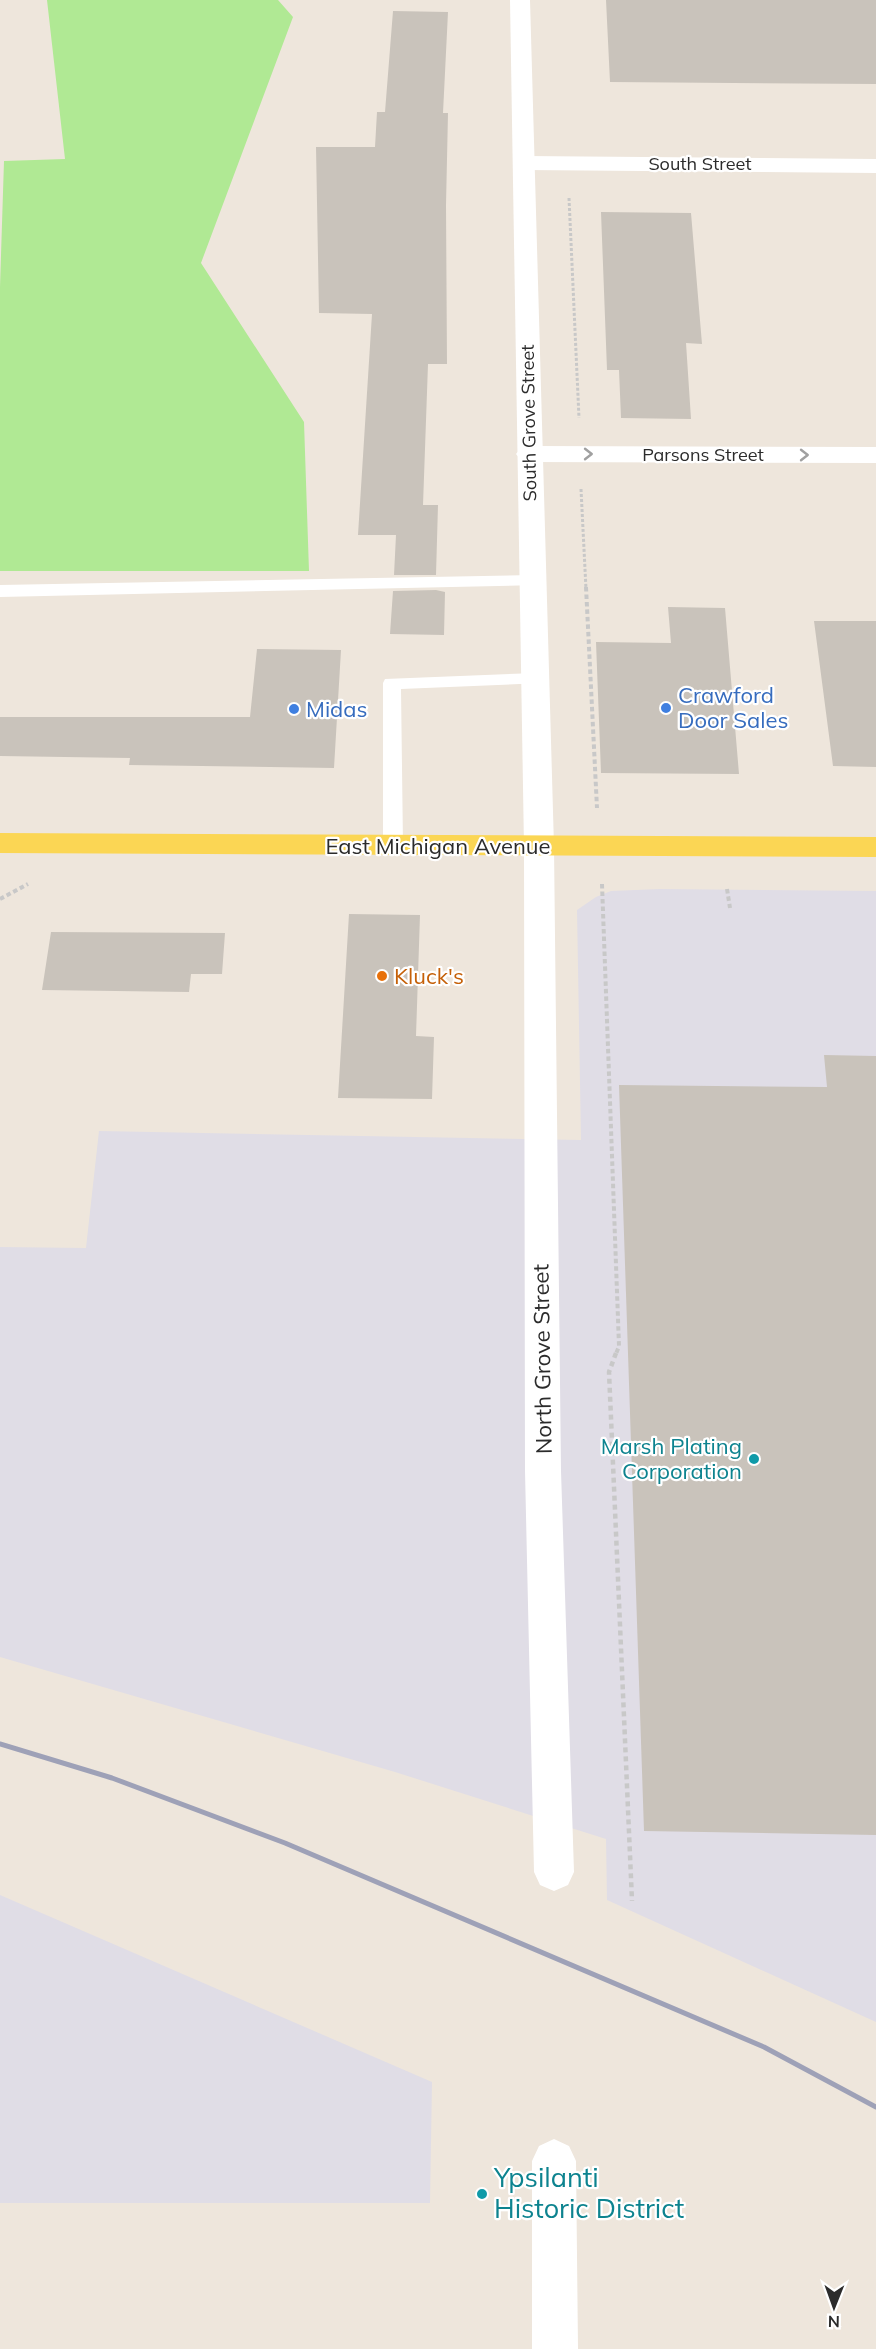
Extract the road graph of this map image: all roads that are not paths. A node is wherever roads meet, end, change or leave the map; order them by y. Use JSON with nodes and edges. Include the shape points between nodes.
{"nodes":[{"id":1,"x":520,"y":0,"type":"edge"},
{"id":2,"x":524,"y":163,"type":"junction"},
{"id":3,"x":876,"y":166,"type":"edge"},
{"id":4,"x":529,"y":454,"type":"junction"},
{"id":5,"x":876,"y":455,"type":"edge"},
{"id":6,"x":533,"y":580,"type":"junction"},
{"id":7,"x":0,"y":591,"type":"edge"},
{"id":8,"x":536,"y":680,"type":"junction"},
{"id":9,"x":0,"y":843,"type":"edge"},
{"id":10,"x":393,"y":846,"type":"junction"},
{"id":11,"x":539,"y":847,"type":"junction"},
{"id":12,"x":876,"y":847,"type":"edge"},
{"id":13,"x":554,"y":1872,"type":"dead end"},
{"id":14,"x":555,"y":2161,"type":"dead end"},
{"id":15,"x":555,"y":2349,"type":"edge"}],
"edges":[{"from":1,"to":2,"type":"street","name":"South Grove Street"},
{"from":2,"to":3,"type":"street","name":"South Street"},
{"from":2,"to":4,"type":"street","name":"South Grove Street"},
{"from":4,"to":5,"type":"street","name":"Parsons Street","one_way":true},
{"from":4,"to":6,"type":"street","name":"South Grove Street"},
{"from":6,"to":7,"type":"lane"},
{"from":6,"to":8,"type":"street","name":"South Grove Street"},
{"from":8,"to":10,"type":"lane","via":[[392,683]]},
{"from":8,"to":11,"type":"street","name":"South Grove Street"},
{"from":9,"to":10,"type":"main road","name":"East Michigan Avenue"},
{"from":10,"to":11,"type":"main road","name":"East Michigan Avenue"},
{"from":11,"to":12,"type":"main road","name":"East Michigan Avenue"},
{"from":11,"to":13,"type":"street","name":"North Grove Street","via":[[543,1471]]},
{"from":14,"to":15,"type":"street"}]}
